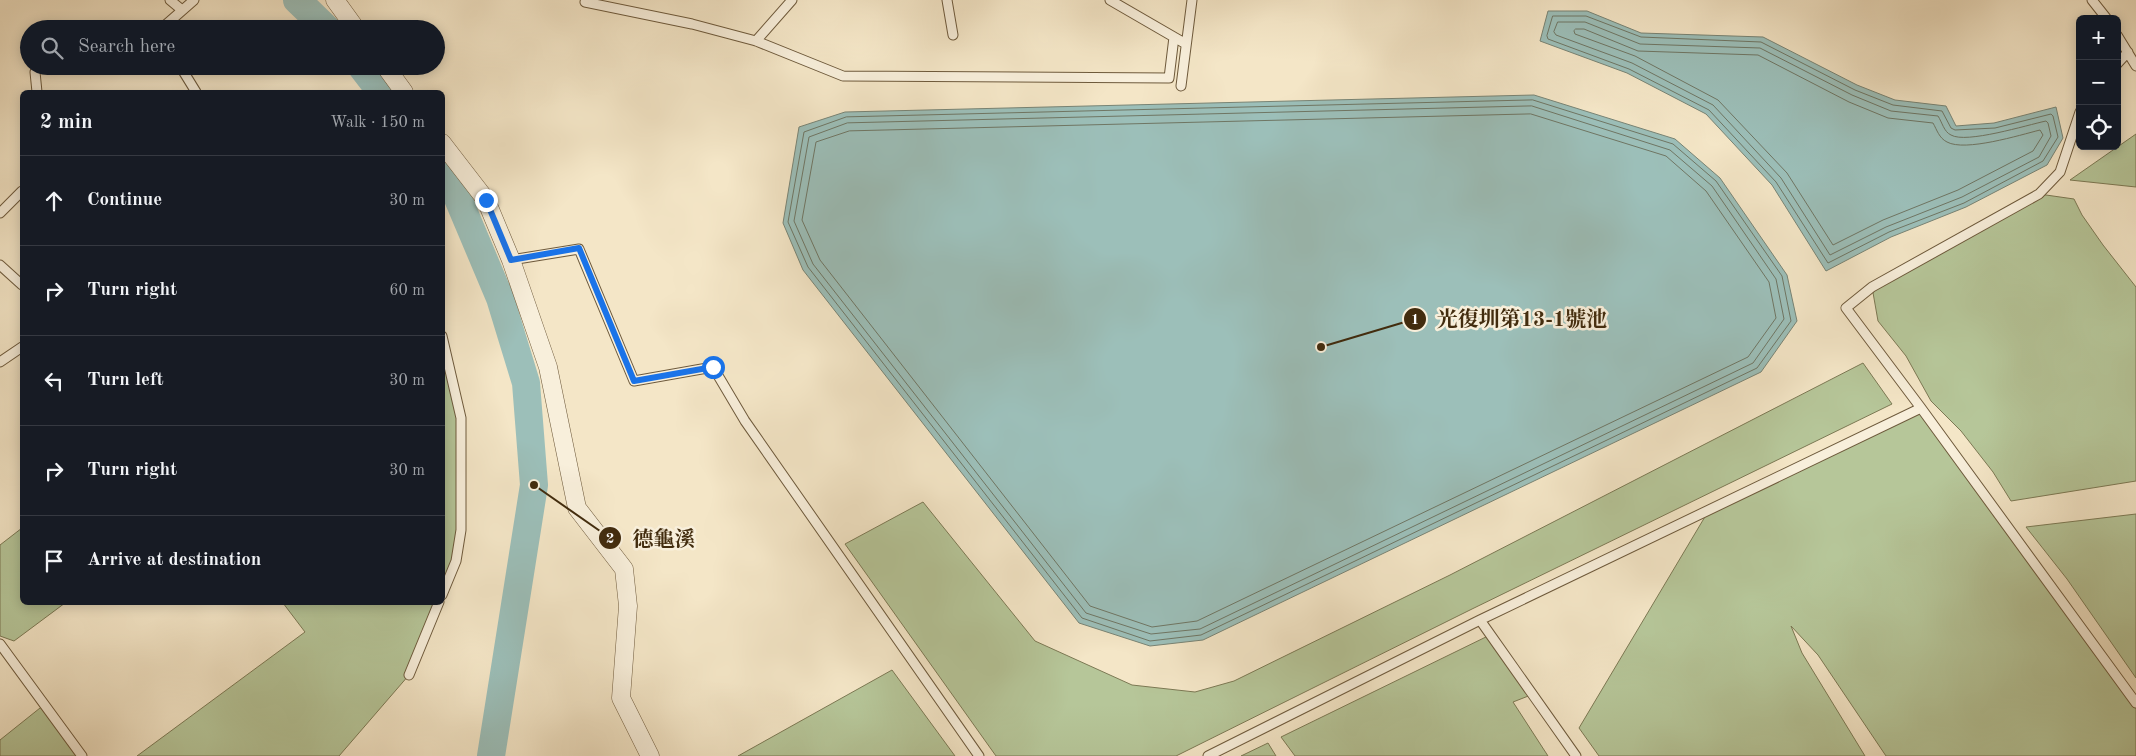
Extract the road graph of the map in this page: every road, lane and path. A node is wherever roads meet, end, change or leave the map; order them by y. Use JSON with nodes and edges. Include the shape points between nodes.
{"nodes":[{"id":1,"x":170,"y":0,"type":"edge"},
{"id":2,"x":194,"y":0,"type":"edge"},
{"id":3,"x":335,"y":0,"type":"edge"},
{"id":4,"x":586,"y":0,"type":"edge"},
{"id":5,"x":792,"y":0,"type":"edge"},
{"id":6,"x":948,"y":0,"type":"edge"},
{"id":7,"x":1110,"y":0,"type":"edge"},
{"id":8,"x":1192,"y":0,"type":"edge"},
{"id":9,"x":2092,"y":0,"type":"edge"},
{"id":10,"x":182,"y":10,"type":"junction"},
{"id":11,"x":2104,"y":15,"type":"edge"},
{"id":12,"x":171,"y":20,"type":"edge"},
{"id":13,"x":349,"y":20,"type":"edge"},
{"id":14,"x":954,"y":35,"type":"dead end"},
{"id":15,"x":1174,"y":37,"type":"junction"},
{"id":16,"x":756,"y":41,"type":"junction"},
{"id":17,"x":2121,"y":41,"type":"edge"},
{"id":18,"x":1186,"y":44,"type":"junction"},
{"id":19,"x":2128,"y":52,"type":"junction"},
{"id":20,"x":2121,"y":60,"type":"edge"},
{"id":21,"x":2136,"y":66,"type":"edge"},
{"id":22,"x":35,"y":75,"type":"edge"},
{"id":23,"x":186,"y":75,"type":"edge"},
{"id":24,"x":392,"y":75,"type":"edge"},
{"id":25,"x":1181,"y":86,"type":"dead end"},
{"id":26,"x":37,"y":90,"type":"edge"},
{"id":27,"x":195,"y":90,"type":"edge"},
{"id":28,"x":403,"y":90,"type":"edge"},
{"id":29,"x":2076,"y":124,"type":"edge"},
{"id":30,"x":445,"y":147,"type":"edge"},
{"id":31,"x":20,"y":193,"type":"edge"},
{"id":32,"x":0,"y":213,"type":"edge"},
{"id":33,"x":511,"y":260,"type":"junction"},
{"id":34,"x":0,"y":265,"type":"edge"},
{"id":35,"x":20,"y":283,"type":"edge"},
{"id":36,"x":20,"y":348,"type":"edge"},
{"id":37,"x":445,"y":349,"type":"edge"},
{"id":38,"x":0,"y":362,"type":"edge"},
{"id":39,"x":1921,"y":408,"type":"junction"},
{"id":40,"x":445,"y":588,"type":"edge"},
{"id":41,"x":438,"y":605,"type":"edge"},
{"id":42,"x":1480,"y":620,"type":"junction"},
{"id":43,"x":0,"y":644,"type":"edge"},
{"id":44,"x":409,"y":675,"type":"dead end"},
{"id":45,"x":2136,"y":703,"type":"edge"},
{"id":46,"x":82,"y":756,"type":"edge"},
{"id":47,"x":650,"y":756,"type":"edge"},
{"id":48,"x":979,"y":756,"type":"edge"},
{"id":49,"x":1208,"y":756,"type":"edge"},
{"id":50,"x":1576,"y":756,"type":"edge"}],
"edges":[{"from":1,"to":10,"type":"lane"},
{"from":2,"to":10,"type":"lane"},
{"from":3,"to":13,"type":"street"},
{"from":4,"to":16,"type":"lane"},
{"from":5,"to":16,"type":"lane"},
{"from":6,"to":14,"type":"lane"},
{"from":7,"to":15,"type":"lane"},
{"from":8,"to":18,"type":"lane"},
{"from":9,"to":11,"type":"lane"},
{"from":10,"to":12,"type":"lane"},
{"from":15,"to":16,"type":"lane","via":[[1169,78],[843,76]]},
{"from":15,"to":18,"type":"lane"},
{"from":17,"to":19,"type":"lane"},
{"from":18,"to":25,"type":"lane"},
{"from":19,"to":20,"type":"lane"},
{"from":19,"to":21,"type":"lane"},
{"from":22,"to":26,"type":"lane"},
{"from":23,"to":27,"type":"lane"},
{"from":24,"to":28,"type":"street"},
{"from":29,"to":39,"type":"lane","via":[[2060,172],[2039,194],[1872,287],[1846,308]]},
{"from":30,"to":33,"type":"street","via":[[486,200]]},
{"from":31,"to":32,"type":"lane"},
{"from":33,"to":47,"type":"street","via":[[548,367],[577,508],[624,569],[628,606],[621,698]]},
{"from":33,"to":48,"type":"lane","via":[[579,248],[634,381],[713,367],[751,429]]},
{"from":34,"to":35,"type":"lane"},
{"from":36,"to":38,"type":"lane"},
{"from":37,"to":40,"type":"lane","via":[[461,418],[461,530],[456,562]]},
{"from":39,"to":42,"type":"lane"},
{"from":39,"to":45,"type":"lane"},
{"from":41,"to":44,"type":"lane"},
{"from":42,"to":49,"type":"lane"},
{"from":42,"to":50,"type":"lane"},
{"from":43,"to":46,"type":"lane"}]}
